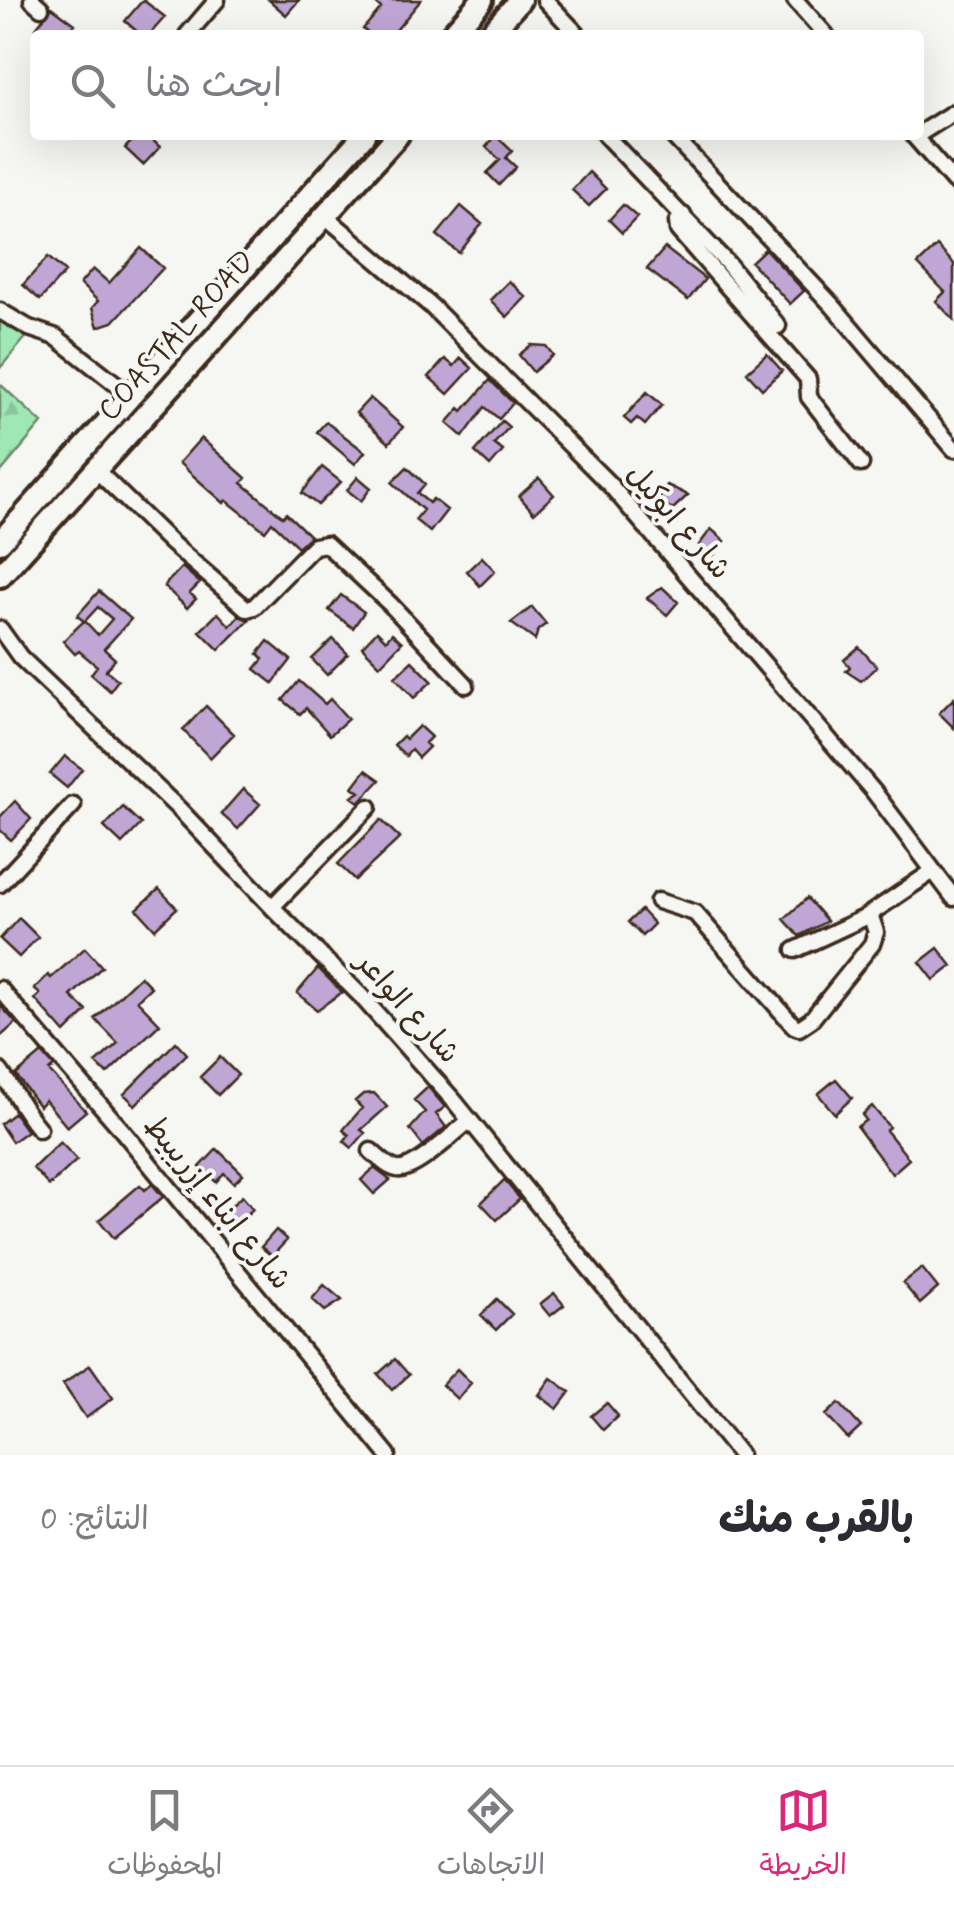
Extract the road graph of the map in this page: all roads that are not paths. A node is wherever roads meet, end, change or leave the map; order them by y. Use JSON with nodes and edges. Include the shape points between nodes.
{"nodes":[{"id":1,"x":217,"y":0,"type":"edge"},
{"id":2,"x":520,"y":0,"type":"edge"},
{"id":3,"x":545,"y":0,"type":"edge"},
{"id":4,"x":795,"y":0,"type":"edge"},
{"id":5,"x":477,"y":2,"type":"edge"},
{"id":6,"x":192,"y":30,"type":"edge"},
{"id":7,"x":455,"y":30,"type":"edge"},
{"id":8,"x":495,"y":30,"type":"edge"},
{"id":9,"x":498,"y":30,"type":"edge"},
{"id":10,"x":573,"y":30,"type":"edge"},
{"id":11,"x":822,"y":30,"type":"edge"},
{"id":12,"x":954,"y":112,"type":"edge"},
{"id":13,"x":924,"y":130,"type":"edge"},
{"id":14,"x":360,"y":140,"type":"edge"},
{"id":15,"x":393,"y":140,"type":"edge"},
{"id":16,"x":610,"y":140,"type":"edge"},
{"id":17,"x":677,"y":140,"type":"edge"},
{"id":18,"x":920,"y":140,"type":"edge"},
{"id":19,"x":954,"y":182,"type":"edge"},
{"id":20,"x":682,"y":215,"type":"junction"},
{"id":21,"x":324,"y":216,"type":"junction"},
{"id":22,"x":0,"y":310,"type":"edge"},
{"id":23,"x":778,"y":326,"type":"dead end"},
{"id":24,"x":130,"y":395,"type":"junction"},
{"id":25,"x":954,"y":449,"type":"edge"},
{"id":26,"x":861,"y":464,"type":"dead end"},
{"id":27,"x":96,"y":470,"type":"junction"},
{"id":28,"x":0,"y":542,"type":"edge"},
{"id":29,"x":0,"y":576,"type":"edge"},
{"id":30,"x":0,"y":630,"type":"edge"},
{"id":31,"x":466,"y":685,"type":"dead end"},
{"id":32,"x":73,"y":805,"type":"dead end"},
{"id":33,"x":369,"y":807,"type":"dead end"},
{"id":34,"x":933,"y":871,"type":"junction"},
{"id":35,"x":0,"y":884,"type":"edge"},
{"id":36,"x":954,"y":898,"type":"edge"},
{"id":37,"x":658,"y":901,"type":"dead end"},
{"id":38,"x":272,"y":908,"type":"junction"},
{"id":39,"x":870,"y":914,"type":"junction"},
{"id":40,"x":796,"y":950,"type":"dead end"},
{"id":41,"x":0,"y":989,"type":"edge"},
{"id":42,"x":0,"y":1071,"type":"edge"},
{"id":43,"x":469,"y":1121,"type":"junction"},
{"id":44,"x":39,"y":1129,"type":"dead end"},
{"id":45,"x":370,"y":1151,"type":"dead end"},
{"id":46,"x":388,"y":1455,"type":"edge"},
{"id":47,"x":740,"y":1455,"type":"edge"}],
"edges":[{"from":1,"to":6,"type":"street"},
{"from":2,"to":9,"type":"highway"},
{"from":3,"to":10,"type":"street"},
{"from":4,"to":11,"type":"street"},
{"from":5,"to":7,"type":"highway"},
{"from":5,"to":8,"type":"street"},
{"from":12,"to":13,"type":"street"},
{"from":14,"to":24,"type":"highway","name":"COASTAL ROAD"},
{"from":15,"to":21,"type":"highway","name":"COASTAL ROAD"},
{"from":16,"to":20,"type":"street"},
{"from":17,"to":25,"type":"street","via":[[833,306]]},
{"from":18,"to":19,"type":"street"},
{"from":20,"to":23,"type":"street"},
{"from":20,"to":26,"type":"street","via":[[678,230],[808,379],[809,397]]},
{"from":21,"to":27,"type":"highway","name":"COASTAL ROAD"},
{"from":21,"to":34,"type":"street","name":"شارع ابوكيل","via":[[431,306],[610,486],[874,792]]},
{"from":22,"to":24,"type":"street","via":[[56,337]]},
{"from":24,"to":28,"type":"highway","name":"COASTAL ROAD"},
{"from":27,"to":29,"type":"highway","name":"COASTAL ROAD"},
{"from":27,"to":31,"type":"street","via":[[247,609],[314,546],[326,544]]},
{"from":30,"to":38,"type":"street","name":"شارع الواعر"},
{"from":32,"to":35,"type":"street"},
{"from":33,"to":38,"type":"street"},
{"from":34,"to":36,"type":"street","name":"شارع ابوكيل"},
{"from":34,"to":39,"type":"street"},
{"from":37,"to":39,"type":"street","via":[[695,913],[799,1028],[872,944]]},
{"from":38,"to":43,"type":"street","name":"شارع الواعر","via":[[362,996]]},
{"from":39,"to":40,"type":"street"},
{"from":41,"to":46,"type":"street","name":"شارع ابناء إزريبيط"},
{"from":42,"to":44,"type":"street"},
{"from":43,"to":45,"type":"street","via":[[403,1170]]},
{"from":43,"to":47,"type":"street","name":"شارع الواعر"}]}
